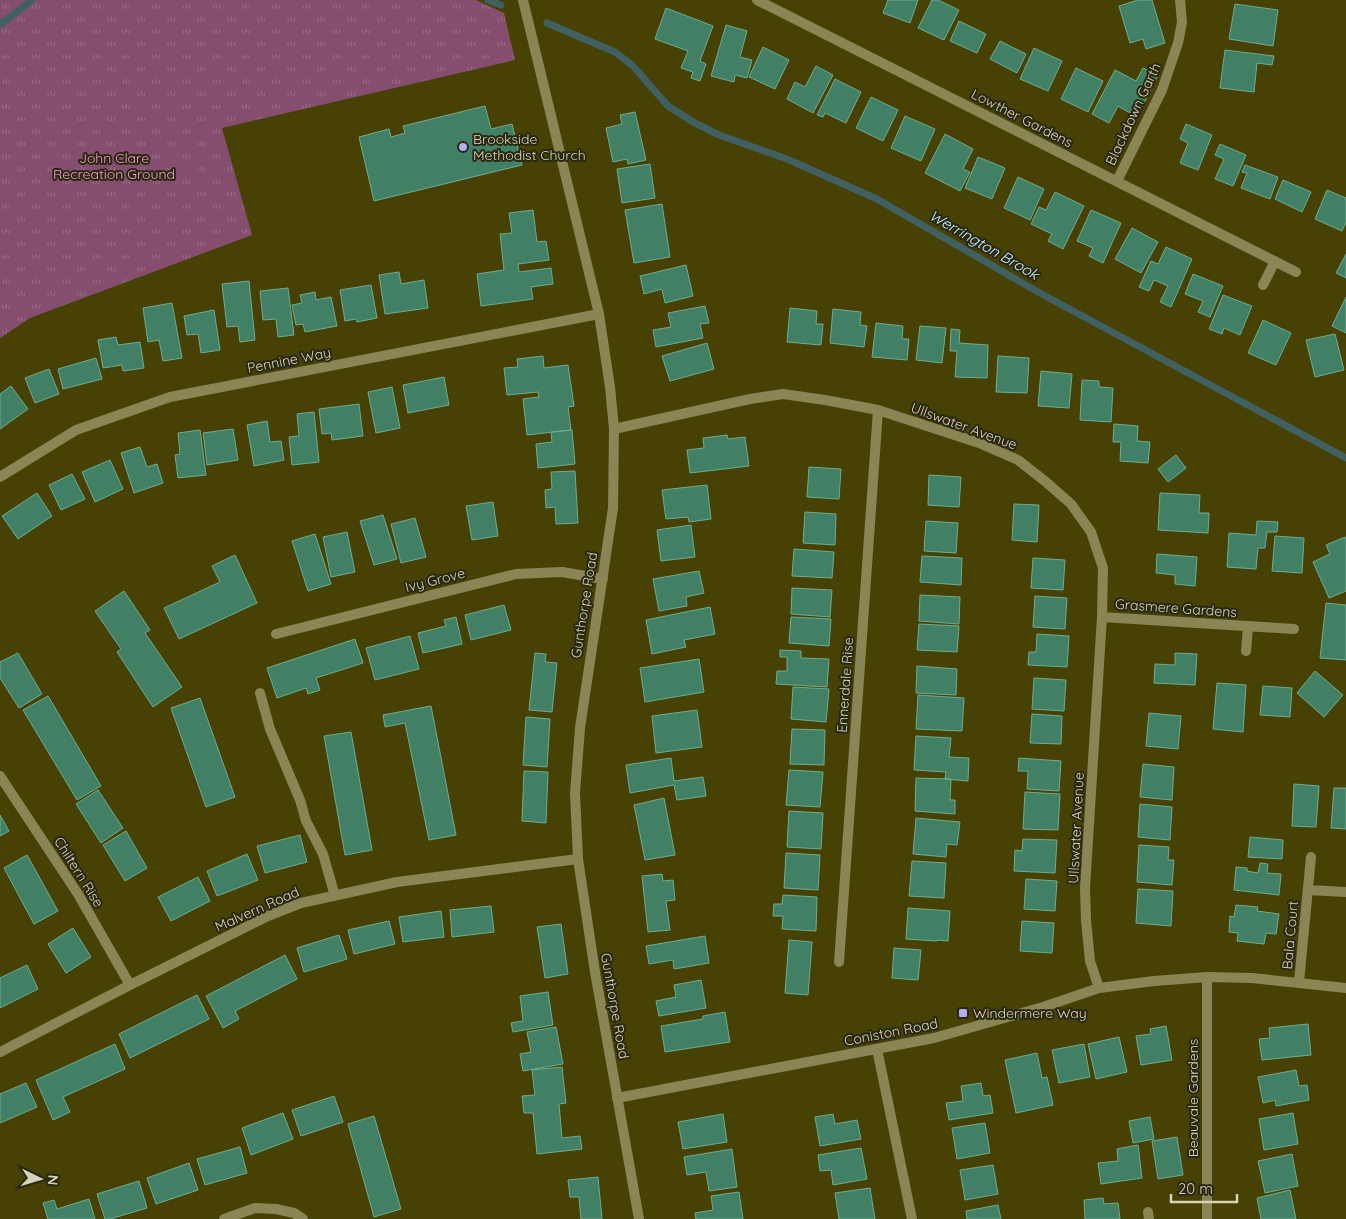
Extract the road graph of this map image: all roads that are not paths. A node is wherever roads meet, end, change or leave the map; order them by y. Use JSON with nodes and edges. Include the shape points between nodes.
{"nodes":[{"id":1,"x":523,"y":0,"type":"edge"},
{"id":2,"x":757,"y":0,"type":"edge"},
{"id":3,"x":1180,"y":0,"type":"edge"},
{"id":4,"x":1117,"y":181,"type":"junction"},
{"id":5,"x":1275,"y":261,"type":"junction"},
{"id":6,"x":1296,"y":272,"type":"dead end"},
{"id":7,"x":1263,"y":285,"type":"dead end"},
{"id":8,"x":599,"y":314,"type":"junction"},
{"id":9,"x":878,"y":410,"type":"junction"},
{"id":10,"x":614,"y":429,"type":"junction"},
{"id":11,"x":0,"y":477,"type":"edge"},
{"id":12,"x":603,"y":579,"type":"junction"},
{"id":13,"x":1102,"y":617,"type":"junction"},
{"id":14,"x":1248,"y":626,"type":"junction"},
{"id":15,"x":1294,"y":629,"type":"dead end"},
{"id":16,"x":276,"y":634,"type":"dead end"},
{"id":17,"x":1246,"y":651,"type":"dead end"},
{"id":18,"x":260,"y":693,"type":"dead end"},
{"id":19,"x":0,"y":776,"type":"edge"},
{"id":20,"x":1311,"y":857,"type":"dead end"},
{"id":21,"x":578,"y":859,"type":"junction"},
{"id":22,"x":1308,"y":890,"type":"junction"},
{"id":23,"x":1346,"y":892,"type":"edge"},
{"id":24,"x":335,"y":896,"type":"junction"},
{"id":25,"x":839,"y":962,"type":"dead end"},
{"id":26,"x":1207,"y":977,"type":"junction"},
{"id":27,"x":1299,"y":982,"type":"junction"},
{"id":28,"x":130,"y":984,"type":"junction"},
{"id":29,"x":1100,"y":988,"type":"junction"},
{"id":30,"x":1346,"y":988,"type":"edge"},
{"id":31,"x":877,"y":1049,"type":"junction"},
{"id":32,"x":0,"y":1052,"type":"edge"},
{"id":33,"x":617,"y":1098,"type":"junction"},
{"id":34,"x":224,"y":1219,"type":"edge"},
{"id":35,"x":303,"y":1219,"type":"edge"},
{"id":36,"x":639,"y":1219,"type":"edge"},
{"id":37,"x":912,"y":1219,"type":"edge"},
{"id":38,"x":1207,"y":1219,"type":"edge"}],
"edges":[{"from":1,"to":8,"type":"street","name":"Gunthorpe Road"},
{"from":2,"to":4,"type":"street","name":"Lowther Gardens"},
{"from":3,"to":4,"type":"street","name":"Blackdown Garth","via":[[1182,22],[1178,43],[1162,90]]},
{"from":4,"to":5,"type":"street","name":"Lowther Gardens"},
{"from":5,"to":6,"type":"street","name":"Lowther Gardens"},
{"from":5,"to":7,"type":"street"},
{"from":8,"to":10,"type":"street","name":"Gunthorpe Road"},
{"from":8,"to":11,"type":"street","name":"Pennine Way","via":[[170,397],[76,430]]},
{"from":9,"to":10,"type":"street","name":"Ullswater Avenue","via":[[783,394]]},
{"from":9,"to":13,"type":"street","name":"Ullswater Avenue","via":[[979,443],[1018,460],[1071,504],[1091,532],[1103,568]]},
{"from":9,"to":25,"type":"street","name":"Ennerdale Rise"},
{"from":10,"to":12,"type":"street","name":"Gunthorpe Road","via":[[613,508]]},
{"from":12,"to":16,"type":"street","name":"Ivy Grove","via":[[562,572],[516,574]]},
{"from":12,"to":21,"type":"street","name":"Gunthorpe Road","via":[[580,728],[575,793]]},
{"from":13,"to":14,"type":"street","name":"Grasmere Gardens"},
{"from":13,"to":29,"type":"street","name":"Ullswater Avenue","via":[[1085,888],[1090,961]]},
{"from":14,"to":15,"type":"street","name":"Grasmere Gardens"},
{"from":14,"to":17,"type":"street","name":"Grasmere Gardens"},
{"from":18,"to":24,"type":"street","via":[[270,729],[323,854]]},
{"from":19,"to":28,"type":"street","name":"Chiltern Rise","via":[[78,894]]},
{"from":20,"to":22,"type":"street","name":"Bala Court"},
{"from":21,"to":24,"type":"street","name":"Malvern Road","via":[[398,882]]},
{"from":21,"to":33,"type":"street","name":"Gunthorpe Road"},
{"from":22,"to":23,"type":"street","name":"Bala Court"},
{"from":22,"to":27,"type":"street","name":"Bala Court"},
{"from":24,"to":28,"type":"street","name":"Malvern Road","via":[[301,903],[268,916]]},
{"from":26,"to":27,"type":"street","name":"Coniston Road"},
{"from":26,"to":29,"type":"street","name":"Coniston Road"},
{"from":26,"to":38,"type":"street","name":"Beauvale Gardens"},
{"from":27,"to":30,"type":"street","name":"Coniston Road"},
{"from":28,"to":32,"type":"street","name":"Malvern Road"},
{"from":29,"to":31,"type":"street","name":"Coniston Road","via":[[979,1026]]},
{"from":31,"to":33,"type":"street","name":"Coniston Road"},
{"from":31,"to":37,"type":"street"},
{"from":33,"to":36,"type":"street","name":"Gunthorpe Road"},
{"from":34,"to":35,"type":"street","via":[[255,1208],[294,1213]]}]}
